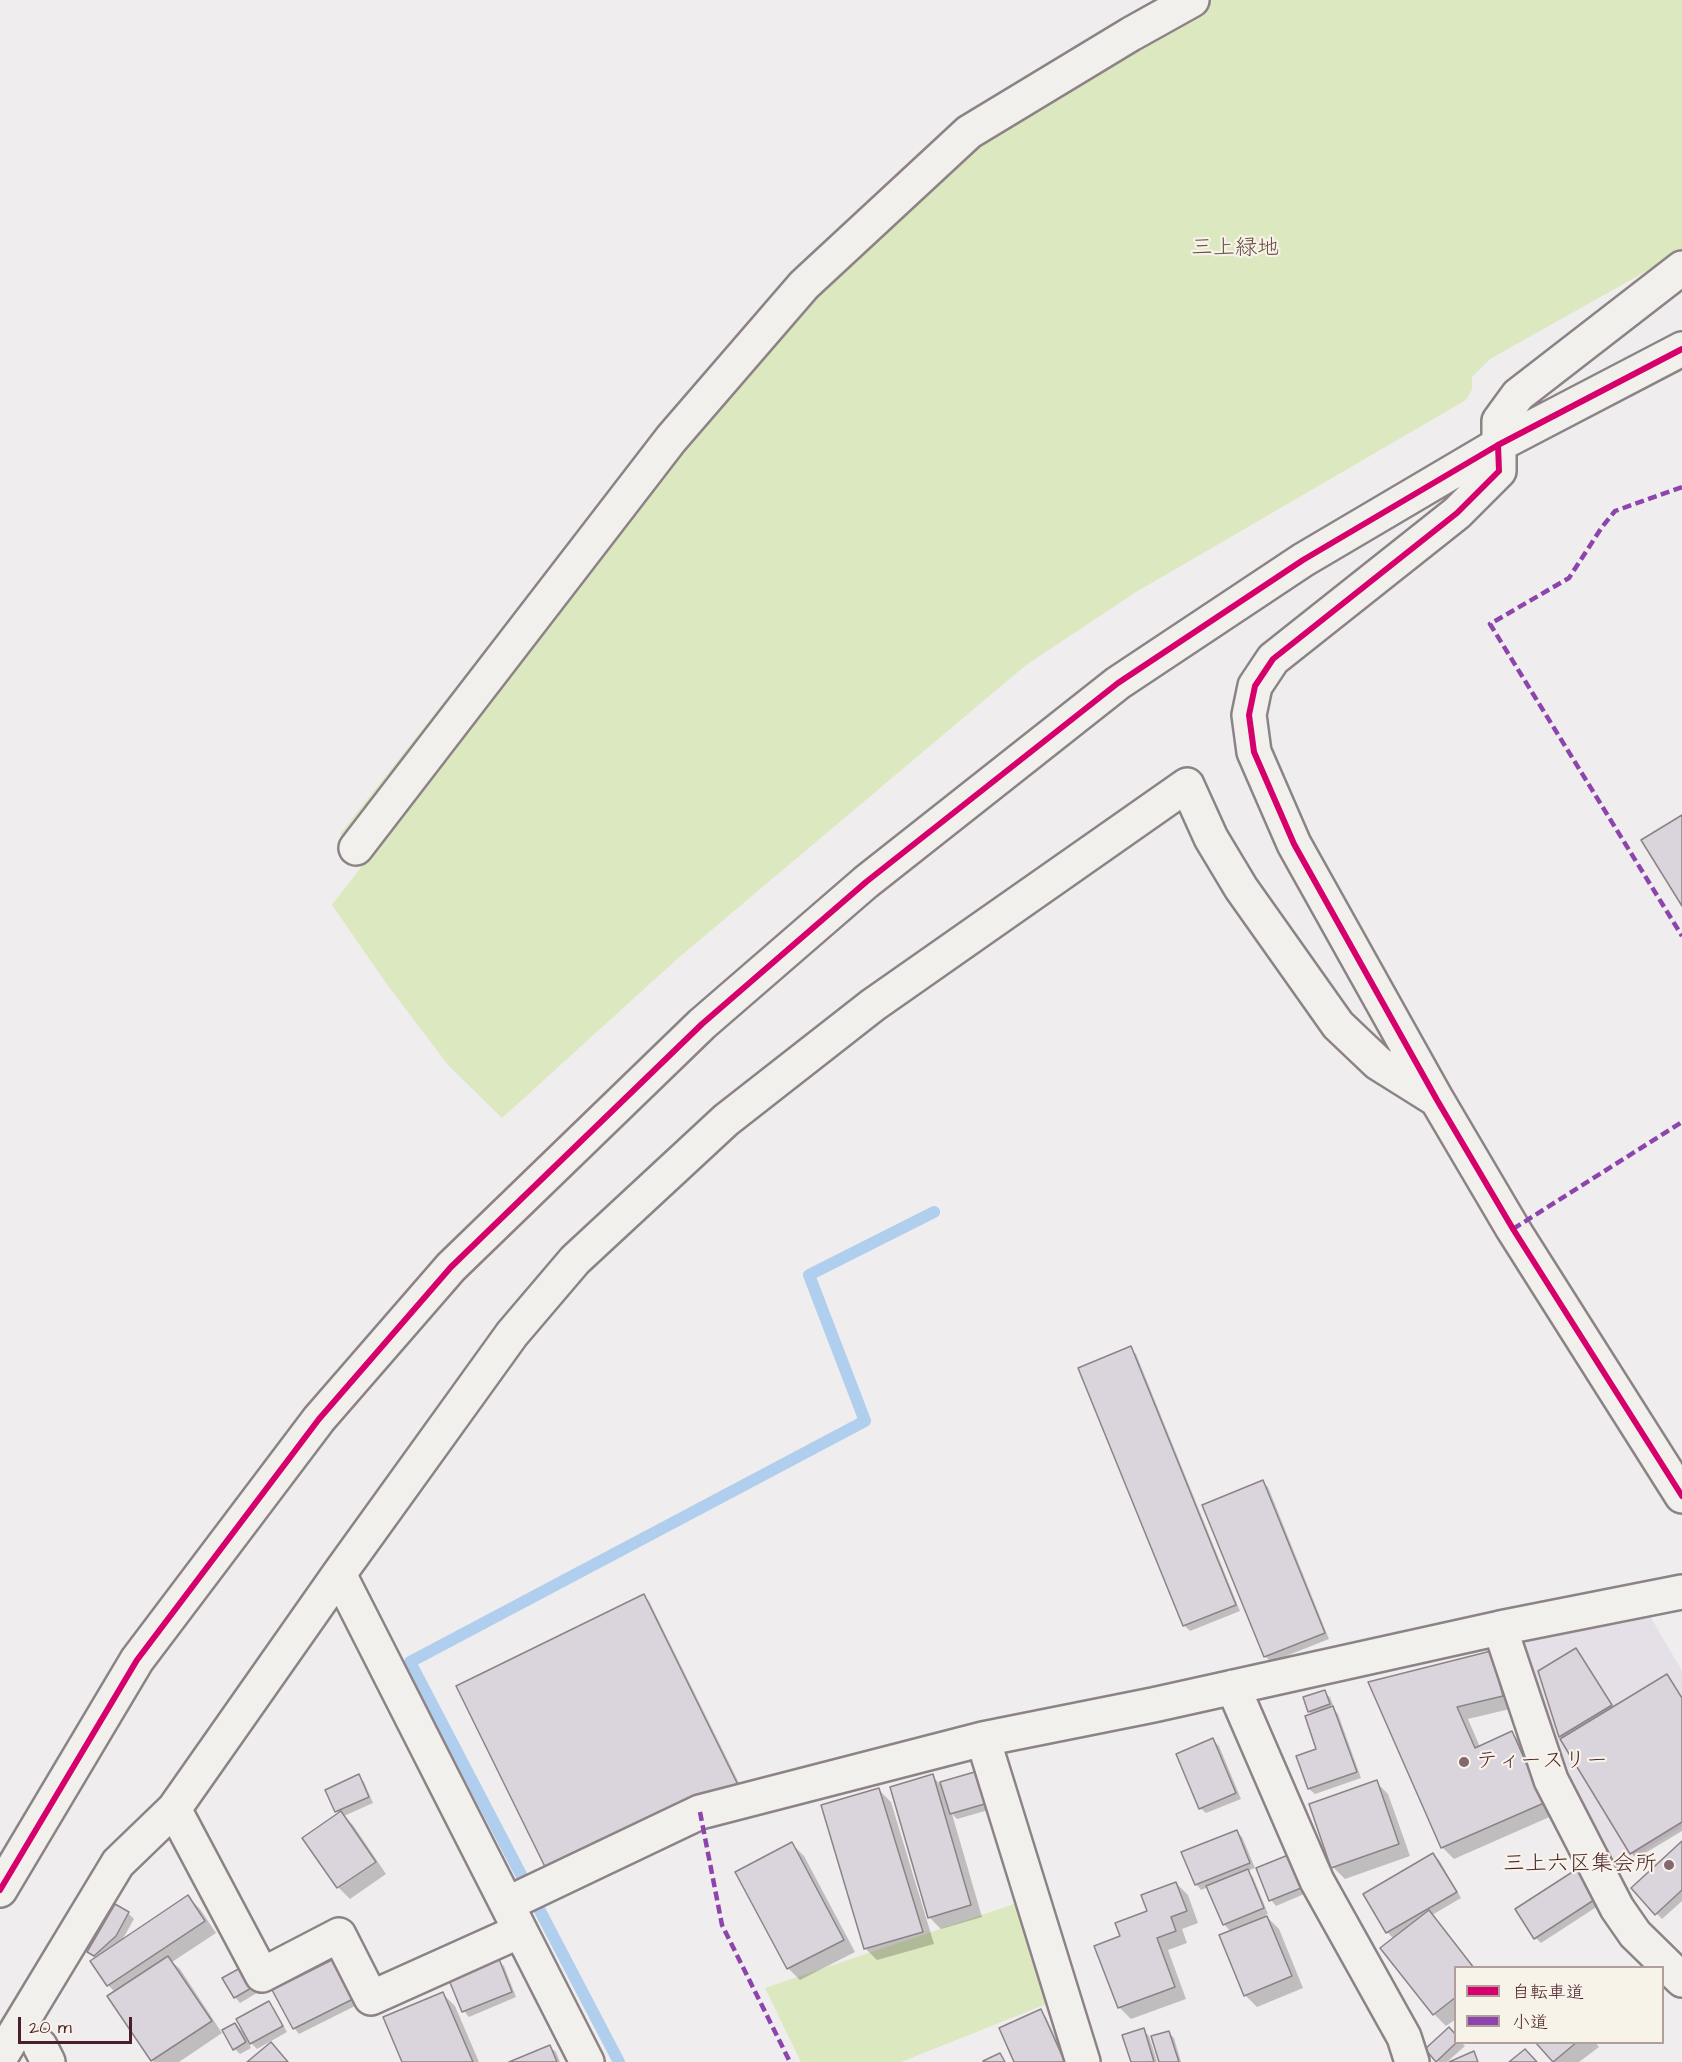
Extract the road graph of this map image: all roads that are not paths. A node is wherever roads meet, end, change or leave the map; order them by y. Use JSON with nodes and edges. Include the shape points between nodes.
{"nodes":[{"id":1,"x":1192,"y":0,"type":"edge"},
{"id":2,"x":1682,"y":268,"type":"edge"},
{"id":3,"x":1682,"y":349,"type":"edge"},
{"id":4,"x":1498,"y":445,"type":"junction"},
{"id":5,"x":356,"y":848,"type":"dead end"},
{"id":6,"x":1437,"y":1100,"type":"junction"},
{"id":7,"x":1682,"y":1496,"type":"edge"},
{"id":8,"x":339,"y":1574,"type":"junction"},
{"id":9,"x":1682,"y":1592,"type":"edge"},
{"id":10,"x":1500,"y":1628,"type":"junction"},
{"id":11,"x":1233,"y":1687,"type":"junction"},
{"id":12,"x":983,"y":1739,"type":"junction"},
{"id":13,"x":174,"y":1809,"type":"junction"},
{"id":14,"x":0,"y":1890,"type":"edge"},
{"id":15,"x":514,"y":1918,"type":"junction"},
{"id":16,"x":1682,"y":1980,"type":"edge"},
{"id":17,"x":0,"y":2058,"type":"edge"},
{"id":18,"x":33,"y":2062,"type":"edge"},
{"id":19,"x":48,"y":2062,"type":"edge"},
{"id":20,"x":587,"y":2062,"type":"edge"},
{"id":21,"x":1083,"y":2062,"type":"edge"},
{"id":22,"x":1412,"y":2062,"type":"edge"}],
"edges":[{"from":1,"to":5,"type":"street","via":[[969,132],[804,285],[670,440]]},
{"from":2,"to":4,"type":"street","via":[[1518,395],[1499,421]]},
{"from":3,"to":4,"type":"street"},
{"from":4,"to":6,"type":"street","via":[[1499,471],[1457,513],[1273,659],[1255,686],[1249,715],[1254,752],[1294,844]]},
{"from":4,"to":14,"type":"street","via":[[1303,560],[1118,683],[866,882],[685,1040],[451,1267],[319,1419],[137,1660]]},
{"from":6,"to":7,"type":"street"},
{"from":6,"to":8,"type":"street","via":[[1378,1063],[1338,1026],[1241,888],[1211,838],[1187,785],[873,1005],[700,1143],[575,1260],[519,1326]]},
{"from":8,"to":13,"type":"street"},
{"from":8,"to":15,"type":"street"},
{"from":9,"to":10,"type":"street"},
{"from":10,"to":11,"type":"street"},
{"from":10,"to":16,"type":"street","via":[[1551,1780],[1617,1908],[1635,1934]]},
{"from":11,"to":12,"type":"street"},
{"from":11,"to":22,"type":"street","via":[[1317,1881],[1404,2037]]},
{"from":12,"to":15,"type":"street","via":[[700,1812]]},
{"from":12,"to":21,"type":"street"},
{"from":13,"to":15,"type":"street","via":[[262,1975],[339,1935],[371,1998]]},
{"from":13,"to":17,"type":"street","via":[[118,1863]]},
{"from":15,"to":20,"type":"street"},
{"from":18,"to":19,"type":"street","via":[[40,2046]]}]}
